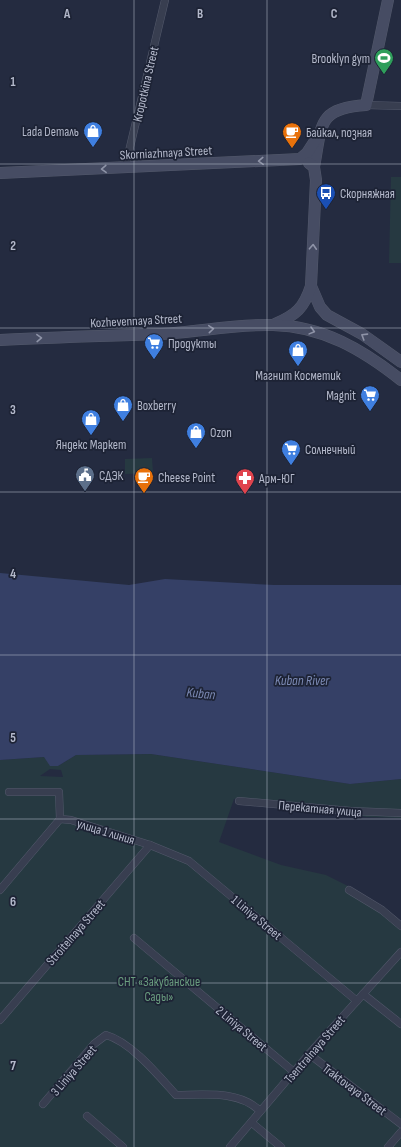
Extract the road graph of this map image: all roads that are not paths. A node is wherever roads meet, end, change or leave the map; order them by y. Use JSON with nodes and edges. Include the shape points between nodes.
{"nodes":[{"id":1,"x":165,"y":0,"type":"edge"},
{"id":2,"x":388,"y":0,"type":"edge"},
{"id":3,"x":366,"y":105,"type":"junction"},
{"id":4,"x":401,"y":106,"type":"edge"},
{"id":5,"x":320,"y":134,"type":"junction"},
{"id":6,"x":300,"y":159,"type":"junction"},
{"id":7,"x":314,"y":167,"type":"junction"},
{"id":8,"x":125,"y":168,"type":"junction"},
{"id":9,"x":0,"y":173,"type":"edge"},
{"id":10,"x":311,"y":286,"type":"junction"},
{"id":11,"x":274,"y":325,"type":"junction"},
{"id":12,"x":0,"y":340,"type":"edge"},
{"id":13,"x":401,"y":362,"type":"edge"},
{"id":14,"x":401,"y":380,"type":"edge"},
{"id":15,"x":9,"y":792,"type":"dead end"},
{"id":16,"x":239,"y":801,"type":"dead end"},
{"id":17,"x":401,"y":813,"type":"edge"},
{"id":18,"x":60,"y":819,"type":"junction"},
{"id":19,"x":150,"y":845,"type":"junction"},
{"id":20,"x":0,"y":890,"type":"edge"},
{"id":21,"x":349,"y":890,"type":"dead end"},
{"id":22,"x":401,"y":926,"type":"edge"},
{"id":23,"x":134,"y":938,"type":"dead end"},
{"id":24,"x":401,"y":952,"type":"edge"},
{"id":25,"x":363,"y":994,"type":"junction"},
{"id":26,"x":357,"y":1001,"type":"junction"},
{"id":27,"x":0,"y":1020,"type":"edge"},
{"id":28,"x":401,"y":1024,"type":"edge"},
{"id":29,"x":309,"y":1054,"type":"junction"},
{"id":30,"x":294,"y":1072,"type":"junction"},
{"id":31,"x":43,"y":1104,"type":"dead end"},
{"id":32,"x":260,"y":1111,"type":"junction"},
{"id":33,"x":87,"y":1116,"type":"dead end"},
{"id":34,"x":252,"y":1123,"type":"junction"},
{"id":35,"x":401,"y":1124,"type":"edge"},
{"id":36,"x":401,"y":1132,"type":"edge"},
{"id":37,"x":123,"y":1147,"type":"edge"},
{"id":38,"x":230,"y":1147,"type":"edge"},
{"id":39,"x":281,"y":1147,"type":"edge"},
{"id":40,"x":388,"y":1147,"type":"edge"}],
"edges":[{"from":1,"to":8,"type":"street","name":"Kropotkina Street"},
{"from":2,"to":3,"type":"main road"},
{"from":3,"to":4,"type":"street"},
{"from":3,"to":5,"type":"main road","via":[[345,107],[332,112],[324,121]]},
{"from":5,"to":6,"type":"main road"},
{"from":5,"to":7,"type":"main road"},
{"from":6,"to":7,"type":"main road"},
{"from":6,"to":8,"type":"main road","name":"Skorniazhnaya Street","one_way":true},
{"from":10,"to":7,"type":"main road","one_way":true,"via":[[316,180]]},
{"from":8,"to":9,"type":"main road","name":"Skorniazhnaya Street","one_way":true},
{"from":10,"to":11,"type":"main road","via":[[299,310]]},
{"from":13,"to":10,"type":"main road","one_way":true,"via":[[362,334],[327,315],[320,307]]},
{"from":12,"to":11,"type":"main road","name":"Kozhevennaya Street","one_way":true,"via":[[161,334]]},
{"from":11,"to":14,"type":"main road","one_way":true,"via":[[302,329],[344,342],[361,350]]},
{"from":15,"to":18,"type":"street","via":[[59,792]]},
{"from":16,"to":17,"type":"street","name":"Перекатная улица"},
{"from":18,"to":19,"type":"street","name":"улица 1 линия","via":[[71,820]]},
{"from":18,"to":20,"type":"street"},
{"from":19,"to":26,"type":"street","name":"1 Liniya Street","via":[[189,861]]},
{"from":19,"to":27,"type":"street","name":"Stroitelnaya Street"},
{"from":21,"to":22,"type":"street","via":[[382,910]]},
{"from":23,"to":30,"type":"street","name":"2 Liniya Street"},
{"from":24,"to":25,"type":"street","name":"Tsentralnaya Street"},
{"from":25,"to":26,"type":"street","name":"Tsentralnaya Street"},
{"from":25,"to":28,"type":"street"},
{"from":26,"to":29,"type":"street","name":"Tsentralnaya Street"},
{"from":29,"to":30,"type":"street","name":"Tsentralnaya Street"},
{"from":29,"to":35,"type":"street","name":"Traktovaya Street"},
{"from":30,"to":32,"type":"street","name":"Tsentralnaya Street"},
{"from":31,"to":32,"type":"street","name":"3 Liniya Street","via":[[94,1044],[106,1035],[116,1038],[152,1069],[176,1095],[231,1096],[254,1105]]},
{"from":32,"to":34,"type":"street","name":"Tsentralnaya Street"},
{"from":33,"to":37,"type":"street"},
{"from":34,"to":38,"type":"street","name":"Tsentralnaya Street"},
{"from":34,"to":39,"type":"street"},
{"from":36,"to":40,"type":"street"}]}
